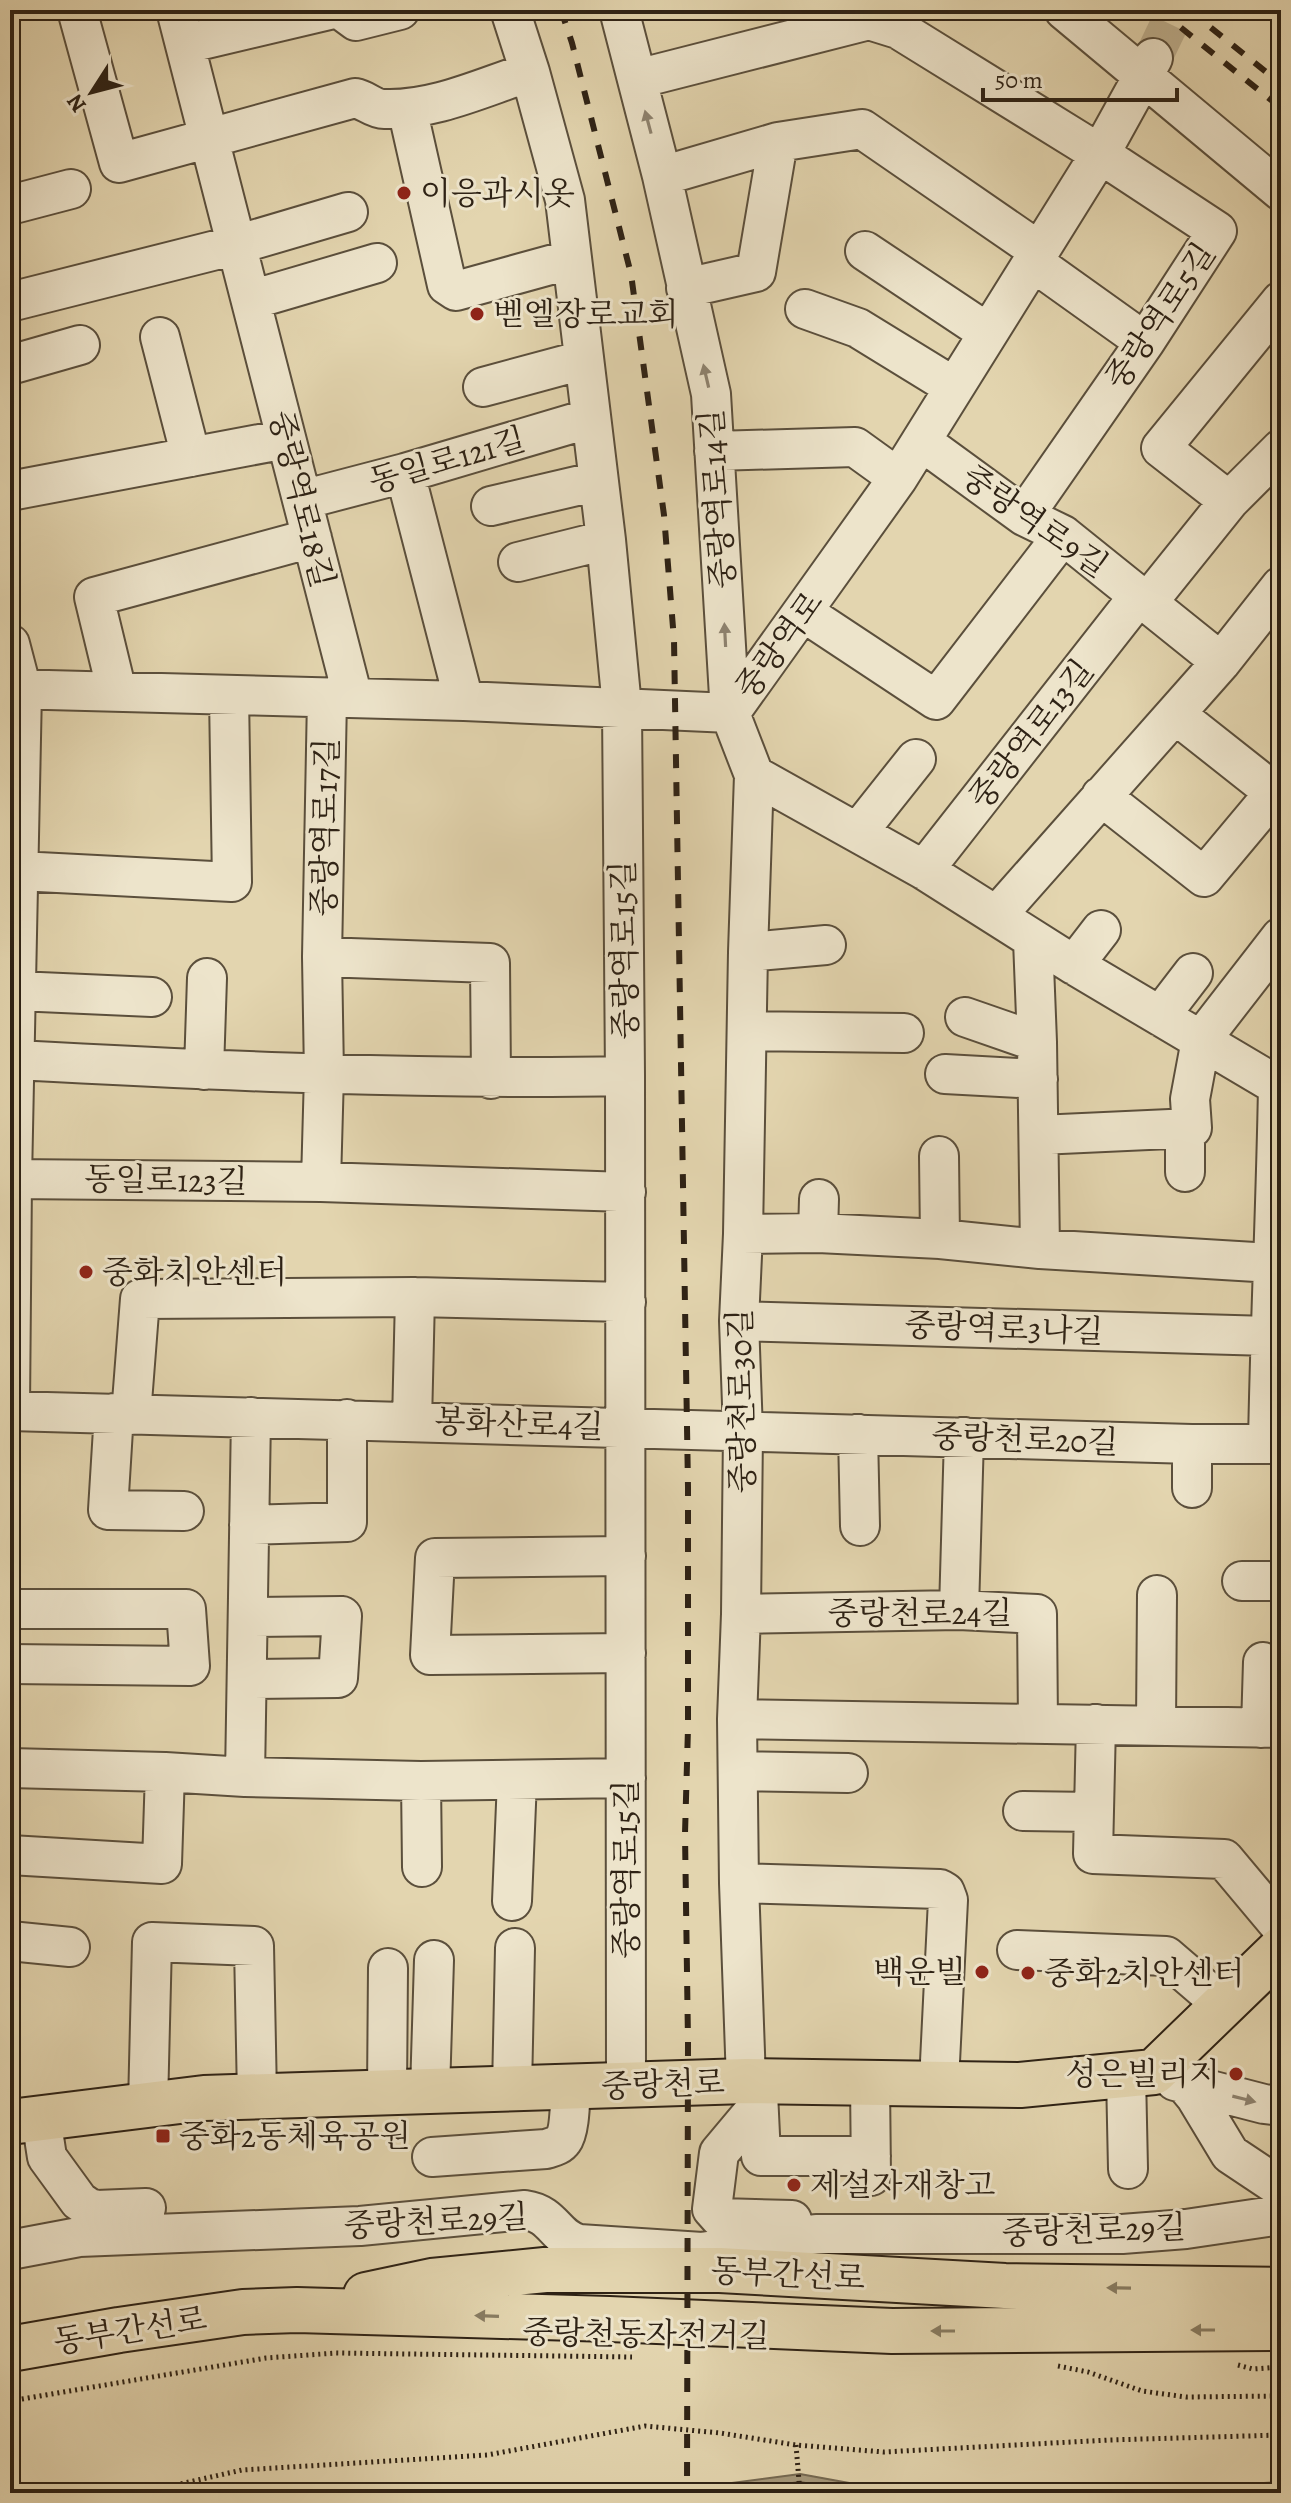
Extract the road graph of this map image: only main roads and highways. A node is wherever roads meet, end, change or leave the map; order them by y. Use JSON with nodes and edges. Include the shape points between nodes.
{"nodes":[{"id":1,"x":1281,"y":1949,"type":"edge"},
{"id":2,"x":25,"y":2120,"type":"edge"},
{"id":3,"x":1281,"y":2290,"type":"edge"},
{"id":4,"x":297,"y":2310,"type":"junction"},
{"id":5,"x":1281,"y":2328,"type":"edge"},
{"id":6,"x":10,"y":2349,"type":"edge"}],
"edges":[{"from":1,"to":2,"type":"main road","name":"중랑천로","via":[[1155,2077],[1020,2085],[870,2083],[751,2093],[626,2084],[204,2098]]},
{"from":3,"to":4,"type":"main road","name":"동부간선로","one_way":true,"via":[[1005,2286],[720,2270],[545,2270],[432,2281]]},
{"from":5,"to":4,"type":"main road","name":"동부간선로","one_way":true,"via":[[892,2331]]},
{"from":4,"to":6,"type":"main road","name":"동부간선로","via":[[243,2312]]}]}
